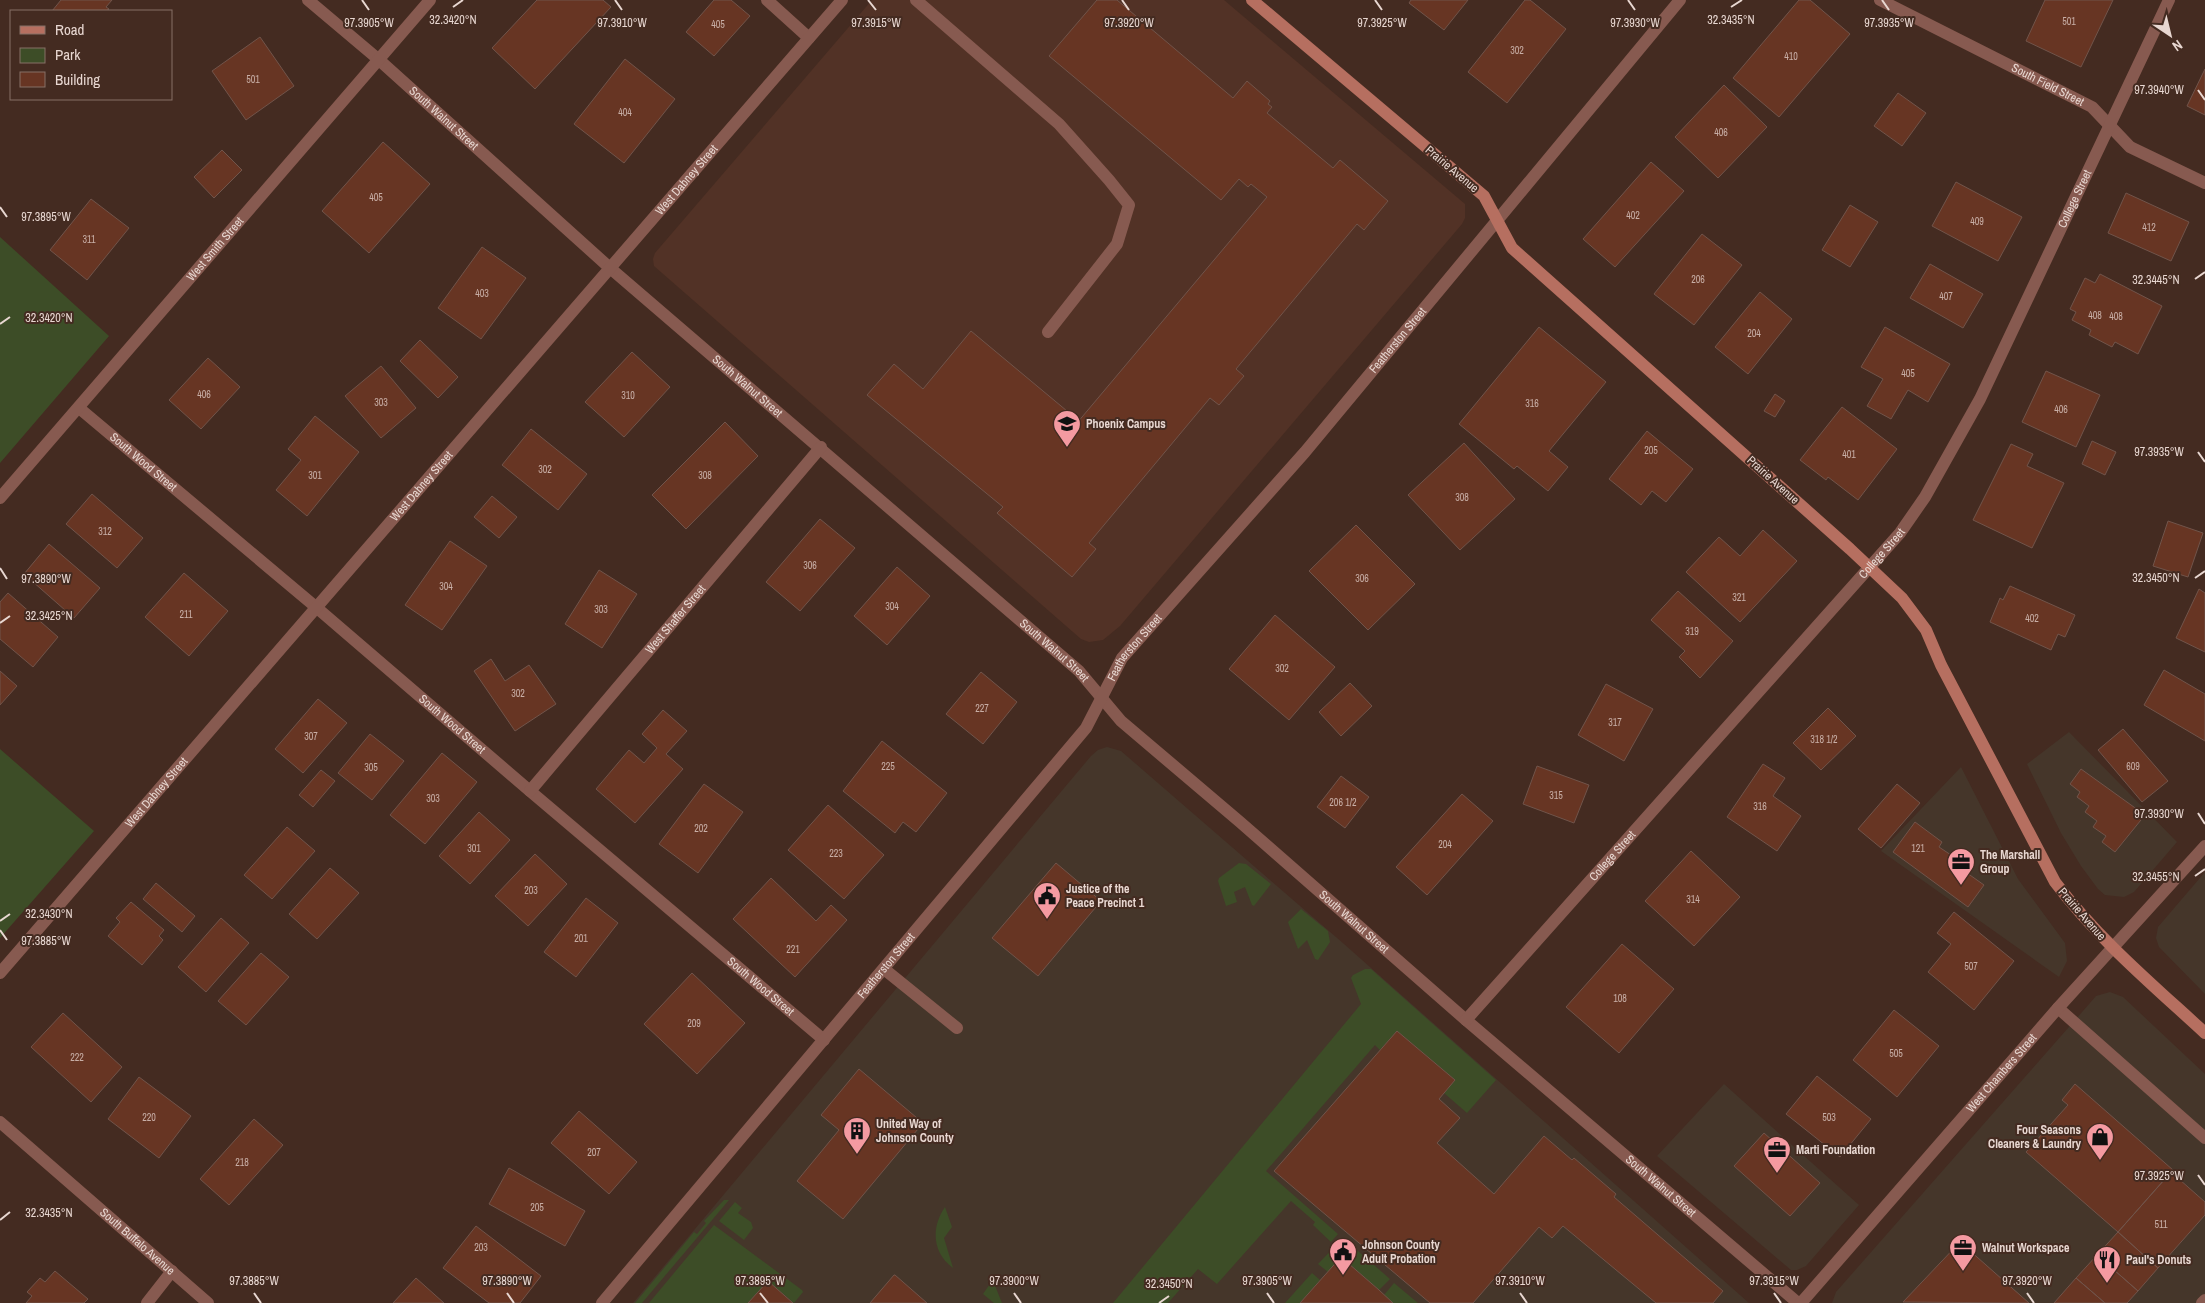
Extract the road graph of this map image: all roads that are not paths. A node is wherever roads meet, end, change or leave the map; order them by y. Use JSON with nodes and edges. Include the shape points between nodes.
{"nodes":[{"id":1,"x":308,"y":0,"type":"edge"},
{"id":2,"x":430,"y":0,"type":"edge"},
{"id":3,"x":767,"y":0,"type":"edge"},
{"id":4,"x":842,"y":0,"type":"edge"},
{"id":5,"x":916,"y":0,"type":"edge"},
{"id":6,"x":1252,"y":0,"type":"edge"},
{"id":7,"x":1680,"y":0,"type":"edge"},
{"id":8,"x":1880,"y":0,"type":"edge"},
{"id":9,"x":2169,"y":0,"type":"edge"},
{"id":10,"x":809,"y":38,"type":"junction"},
{"id":11,"x":378,"y":59,"type":"junction"},
{"id":12,"x":2111,"y":126,"type":"junction"},
{"id":13,"x":2205,"y":183,"type":"edge"},
{"id":14,"x":1497,"y":222,"type":"junction"},
{"id":15,"x":610,"y":268,"type":"junction"},
{"id":16,"x":1048,"y":332,"type":"dead end"},
{"id":17,"x":79,"y":408,"type":"junction"},
{"id":18,"x":821,"y":447,"type":"junction"},
{"id":19,"x":0,"y":498,"type":"edge"},
{"id":20,"x":1870,"y":567,"type":"junction"},
{"id":21,"x":317,"y":608,"type":"junction"},
{"id":22,"x":1101,"y":697,"type":"junction"},
{"id":23,"x":530,"y":791,"type":"junction"},
{"id":24,"x":2205,"y":846,"type":"edge"},
{"id":25,"x":2113,"y":949,"type":"junction"},
{"id":26,"x":884,"y":969,"type":"junction"},
{"id":27,"x":0,"y":973,"type":"edge"},
{"id":28,"x":2058,"y":1008,"type":"junction"},
{"id":29,"x":1466,"y":1020,"type":"junction"},
{"id":30,"x":957,"y":1028,"type":"dead end"},
{"id":31,"x":2205,"y":1034,"type":"edge"},
{"id":32,"x":824,"y":1040,"type":"junction"},
{"id":33,"x":0,"y":1122,"type":"edge"},
{"id":34,"x":2205,"y":1138,"type":"edge"},
{"id":35,"x":172,"y":1271,"type":"junction"},
{"id":36,"x":148,"y":1303,"type":"edge"},
{"id":37,"x":208,"y":1303,"type":"edge"},
{"id":38,"x":602,"y":1303,"type":"edge"},
{"id":39,"x":1800,"y":1303,"type":"edge"}],
"edges":[{"from":1,"to":11,"type":"street","name":"South Walnut Street"},
{"from":2,"to":11,"type":"street","name":"West Smith Street"},
{"from":3,"to":10,"type":"street"},
{"from":4,"to":10,"type":"street","name":"West Dabney Street"},
{"from":5,"to":16,"type":"street","via":[[1059,124],[1129,205],[1117,244]]},
{"from":6,"to":14,"type":"street","name":"Prairie Avenue","via":[[1484,196]]},
{"from":7,"to":14,"type":"street","name":"Featherston Street"},
{"from":8,"to":12,"type":"street","name":"South Field Street","via":[[2092,107]]},
{"from":9,"to":12,"type":"street","name":"College Street"},
{"from":10,"to":15,"type":"street","name":"West Dabney Street"},
{"from":11,"to":15,"type":"street","name":"South Walnut Street"},
{"from":11,"to":17,"type":"street","name":"West Smith Street"},
{"from":12,"to":13,"type":"street","name":"South Field Street","via":[[2130,147]]},
{"from":12,"to":20,"type":"street","name":"College Street","via":[[1975,408],[1925,497],[1900,533]]},
{"from":14,"to":20,"type":"street","name":"Prairie Avenue","via":[[1512,248]]},
{"from":14,"to":22,"type":"street","name":"Featherston Street","via":[[1305,452],[1122,658]]},
{"from":15,"to":18,"type":"street","name":"South Walnut Street"},
{"from":15,"to":21,"type":"street","name":"West Dabney Street"},
{"from":17,"to":19,"type":"street","name":"West Smith Street"},
{"from":17,"to":21,"type":"street","name":"South Wood Street"},
{"from":18,"to":22,"type":"street","name":"South Walnut Street","via":[[1079,671]]},
{"from":18,"to":23,"type":"street","name":"West Shaffer Street"},
{"from":20,"to":25,"type":"street","name":"Prairie Avenue","via":[[1902,598],[1926,630],[2055,882],[2079,914]]},
{"from":20,"to":29,"type":"street","name":"College Street"},
{"from":21,"to":23,"type":"street","name":"South Wood Street"},
{"from":21,"to":27,"type":"street","name":"West Dabney Street"},
{"from":22,"to":26,"type":"street","name":"Featherston Street","via":[[1086,728]]},
{"from":22,"to":29,"type":"street","name":"South Walnut Street","via":[[1121,721]]},
{"from":23,"to":32,"type":"street","name":"South Wood Street"},
{"from":24,"to":25,"type":"street","name":"West Chambers Street"},
{"from":25,"to":28,"type":"street","name":"West Chambers Street"},
{"from":25,"to":31,"type":"street","name":"Prairie Avenue"},
{"from":26,"to":30,"type":"street"},
{"from":26,"to":32,"type":"street","name":"Featherston Street"},
{"from":28,"to":34,"type":"street"},
{"from":28,"to":39,"type":"street","name":"West Chambers Street"},
{"from":29,"to":39,"type":"street","name":"South Walnut Street"},
{"from":32,"to":38,"type":"street","name":"Featherston Street"},
{"from":33,"to":35,"type":"street","name":"South Buffalo Avenue"},
{"from":35,"to":36,"type":"street"},
{"from":35,"to":37,"type":"street","name":"South Buffalo Avenue"}]}
